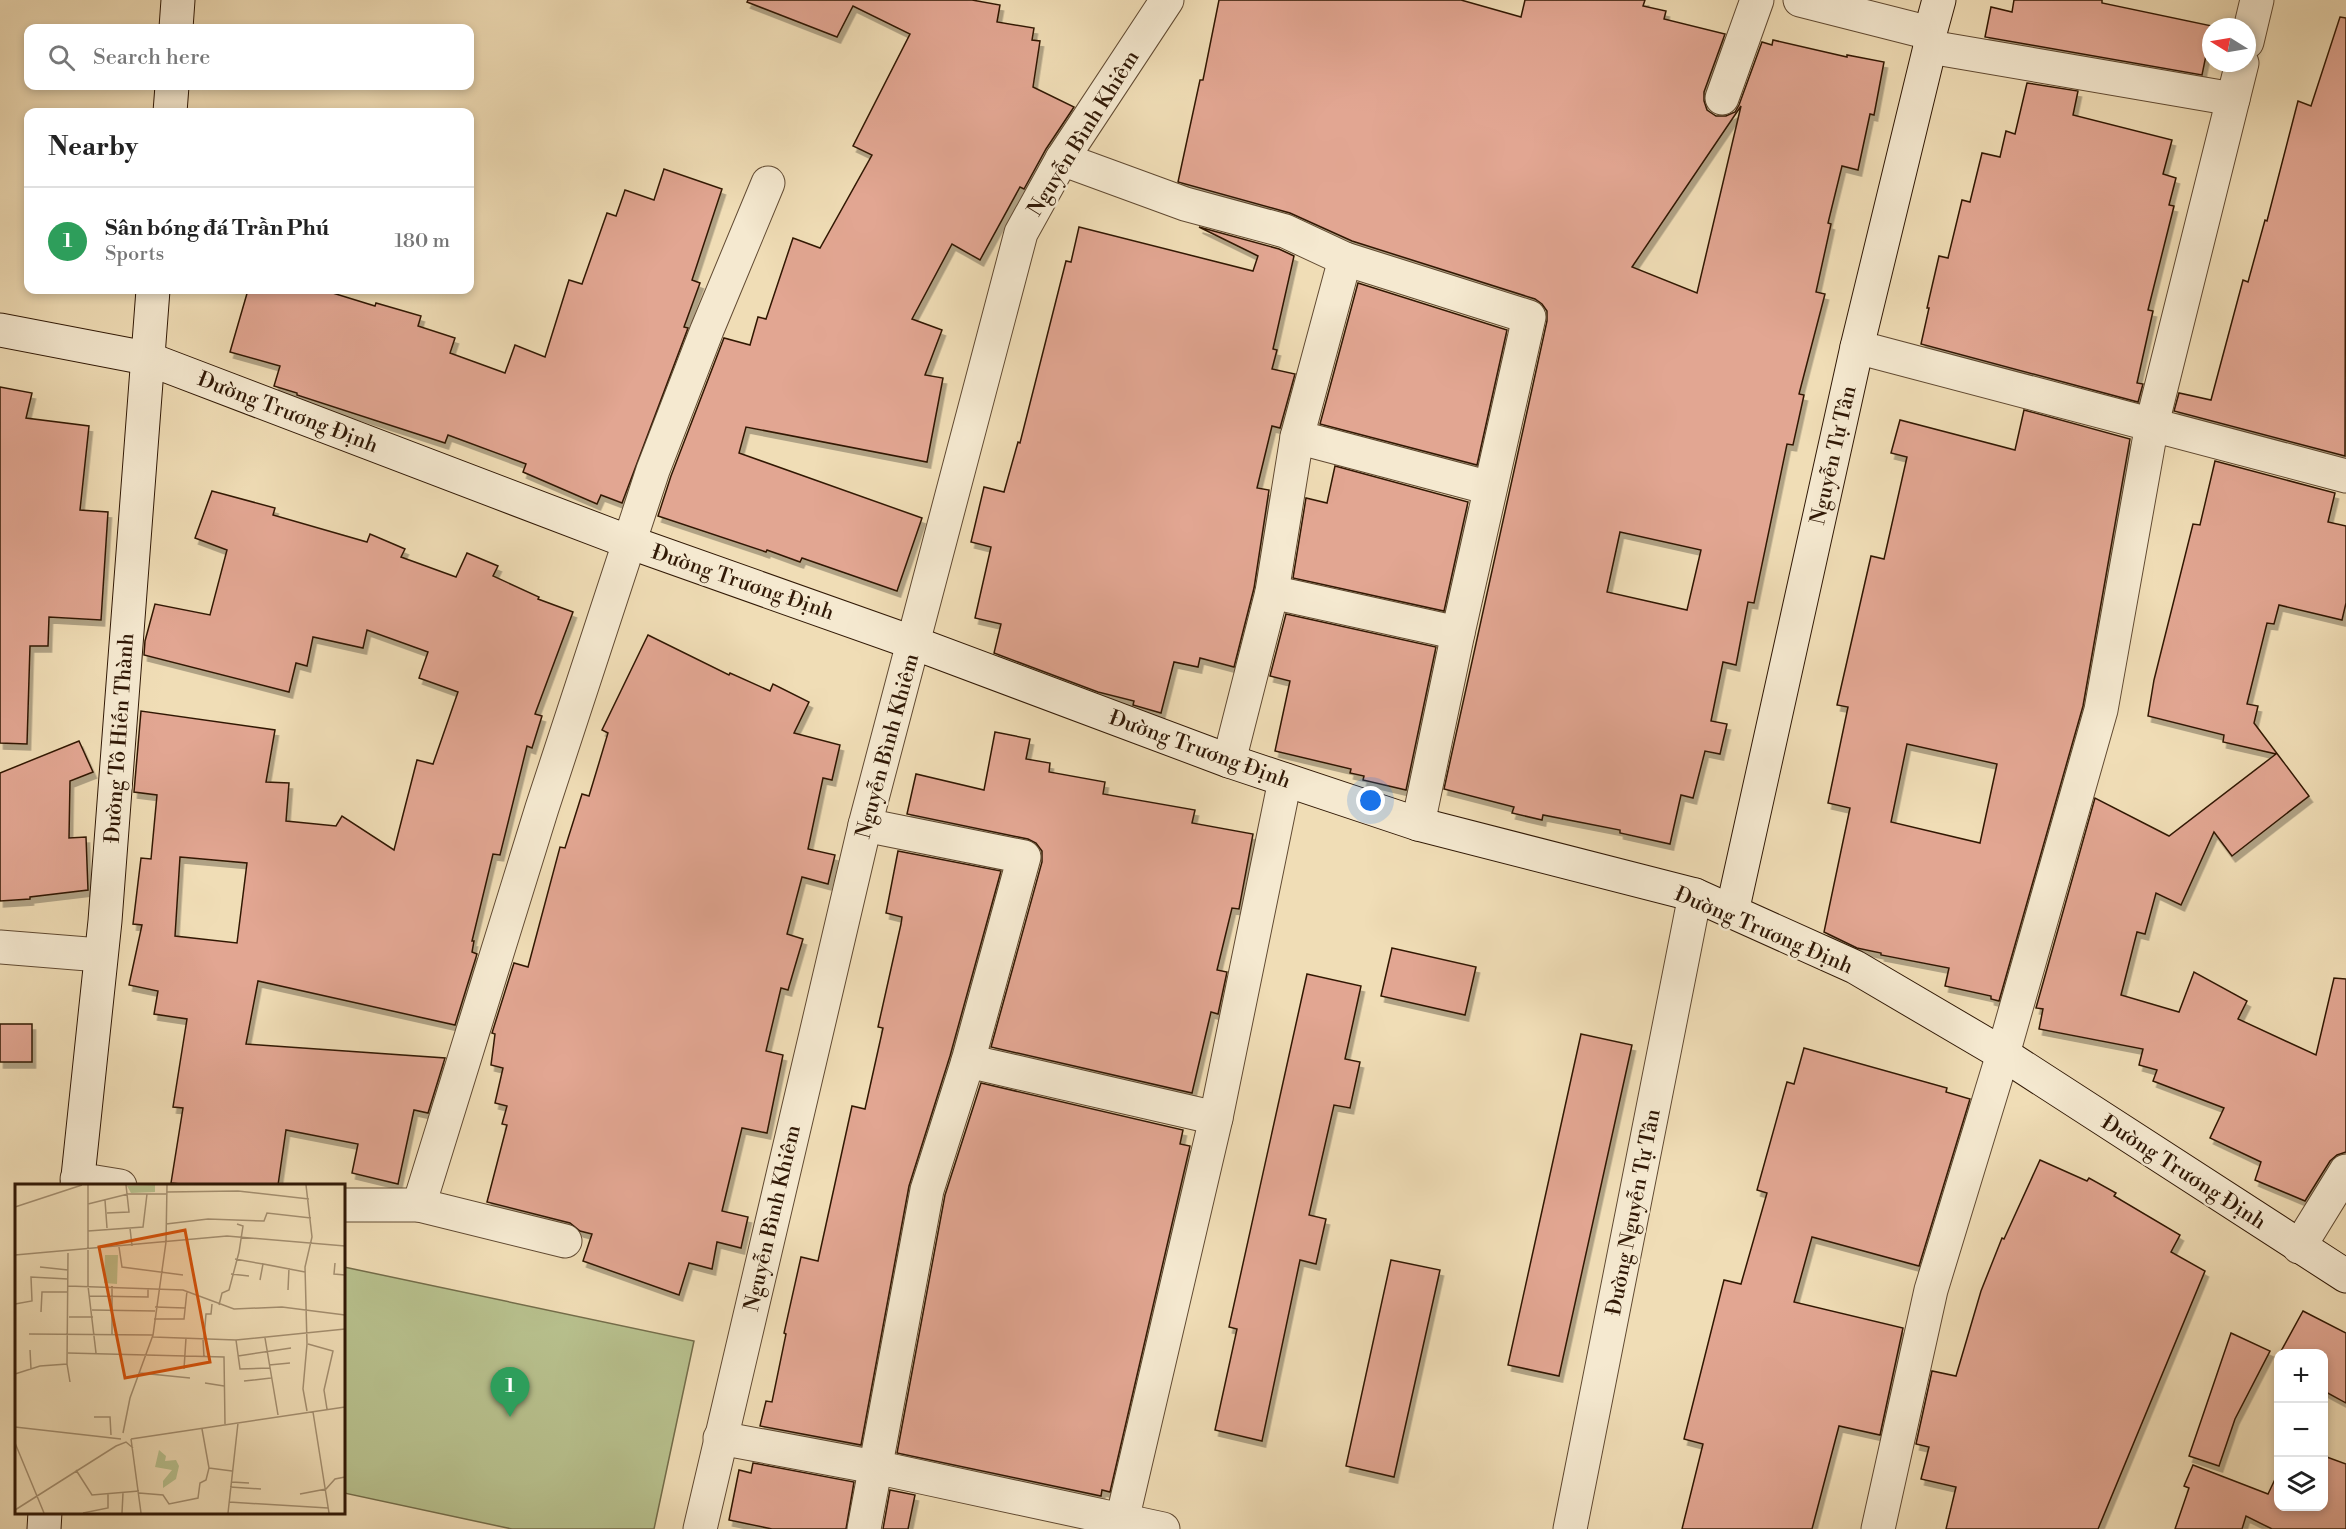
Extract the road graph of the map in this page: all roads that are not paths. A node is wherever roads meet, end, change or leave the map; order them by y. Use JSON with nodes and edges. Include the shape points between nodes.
{"nodes":[{"id":1,"x":178,"y":0,"type":"edge"},
{"id":2,"x":1167,"y":0,"type":"edge"},
{"id":3,"x":1757,"y":0,"type":"edge"},
{"id":4,"x":1800,"y":0,"type":"edge"},
{"id":5,"x":1939,"y":0,"type":"edge"},
{"id":6,"x":2257,"y":0,"type":"edge"},
{"id":7,"x":2253,"y":18,"type":"edge"},
{"id":8,"x":176,"y":24,"type":"edge"},
{"id":9,"x":1930,"y":40,"type":"junction"},
{"id":10,"x":2240,"y":72,"type":"edge"},
{"id":11,"x":172,"y":90,"type":"edge"},
{"id":12,"x":1722,"y":98,"type":"dead end"},
{"id":13,"x":2233,"y":99,"type":"junction"},
{"id":14,"x":170,"y":108,"type":"edge"},
{"id":15,"x":1062,"y":159,"type":"junction"},
{"id":16,"x":768,"y":183,"type":"dead end"},
{"id":17,"x":1345,"y":259,"type":"junction"},
{"id":18,"x":153,"y":294,"type":"edge"},
{"id":19,"x":0,"y":330,"type":"edge"},
{"id":20,"x":1857,"y":347,"type":"junction"},
{"id":21,"x":147,"y":358,"type":"junction"},
{"id":22,"x":2152,"y":424,"type":"junction"},
{"id":23,"x":1297,"y":437,"type":"junction"},
{"id":24,"x":2346,"y":476,"type":"edge"},
{"id":25,"x":1490,"y":488,"type":"junction"},
{"id":26,"x":629,"y":542,"type":"junction"},
{"id":27,"x":1272,"y":592,"type":"junction"},
{"id":28,"x":1458,"y":633,"type":"junction"},
{"id":29,"x":914,"y":643,"type":"junction"},
{"id":30,"x":1229,"y":761,"type":"junction"},
{"id":31,"x":1285,"y":780,"type":"junction"},
{"id":32,"x":1418,"y":824,"type":"junction"},
{"id":33,"x":865,"y":825,"type":"junction"},
{"id":34,"x":1695,"y":896,"type":"junction"},
{"id":35,"x":1732,"y":912,"type":"junction"},
{"id":36,"x":0,"y":947,"type":"edge"},
{"id":37,"x":100,"y":955,"type":"junction"},
{"id":38,"x":2003,"y":1054,"type":"junction"},
{"id":39,"x":968,"y":1061,"type":"junction"},
{"id":40,"x":1216,"y":1118,"type":"junction"},
{"id":41,"x":2346,"y":1171,"type":"edge"},
{"id":42,"x":77,"y":1182,"type":"edge"},
{"id":43,"x":106,"y":1184,"type":"edge"},
{"id":44,"x":345,"y":1205,"type":"edge"},
{"id":45,"x":419,"y":1205,"type":"junction"},
{"id":46,"x":565,"y":1241,"type":"dead end"},
{"id":47,"x":2299,"y":1247,"type":"junction"},
{"id":48,"x":2346,"y":1276,"type":"edge"},
{"id":49,"x":720,"y":1438,"type":"junction"},
{"id":50,"x":875,"y":1467,"type":"junction"},
{"id":51,"x":45,"y":1514,"type":"edge"},
{"id":52,"x":1120,"y":1525,"type":"edge"},
{"id":53,"x":44,"y":1529,"type":"edge"},
{"id":54,"x":700,"y":1529,"type":"edge"},
{"id":55,"x":864,"y":1529,"type":"edge"},
{"id":56,"x":1163,"y":1529,"type":"edge"},
{"id":57,"x":1570,"y":1529,"type":"edge"},
{"id":58,"x":1878,"y":1529,"type":"edge"}],
"edges":[{"from":1,"to":8,"type":"street"},
{"from":2,"to":15,"type":"street","name":"Nguyễn Bình Khiêm"},
{"from":3,"to":12,"type":"street"},
{"from":4,"to":9,"type":"street"},
{"from":5,"to":9,"type":"street","name":"Nguyễn Tự Tân"},
{"from":6,"to":7,"type":"street"},
{"from":9,"to":13,"type":"street"},
{"from":9,"to":20,"type":"street","name":"Nguyễn Tự Tân"},
{"from":10,"to":13,"type":"street"},
{"from":11,"to":14,"type":"street"},
{"from":13,"to":22,"type":"street"},
{"from":15,"to":17,"type":"street","via":[[1185,204],[1285,231]]},
{"from":15,"to":29,"type":"street","name":"Nguyễn Bình Khiêm","via":[[1021,233]]},
{"from":16,"to":26,"type":"street","via":[[707,330]]},
{"from":17,"to":23,"type":"street"},
{"from":17,"to":25,"type":"street","via":[[1529,317]]},
{"from":18,"to":21,"type":"street","name":"Đường Tô Hiến Thành"},
{"from":19,"to":21,"type":"street","name":"Đường Trương Định"},
{"from":20,"to":22,"type":"street"},
{"from":20,"to":35,"type":"street","name":"Nguyễn Tự Tân"},
{"from":21,"to":26,"type":"street","name":"Đường Trương Định"},
{"from":21,"to":37,"type":"street","name":"Đường Tô Hiến Thành"},
{"from":22,"to":24,"type":"street"},
{"from":22,"to":38,"type":"street","via":[[2101,710]]},
{"from":23,"to":25,"type":"street"},
{"from":23,"to":27,"type":"street"},
{"from":25,"to":28,"type":"street"},
{"from":26,"to":29,"type":"street","name":"Đường Trương Định"},
{"from":26,"to":45,"type":"street"},
{"from":27,"to":28,"type":"street"},
{"from":27,"to":30,"type":"street"},
{"from":28,"to":32,"type":"street"},
{"from":29,"to":30,"type":"street","name":"Đường Trương Định"},
{"from":29,"to":33,"type":"street","name":"Nguyễn Bình Khiêm"},
{"from":30,"to":31,"type":"street","name":"Đường Trương Định"},
{"from":31,"to":32,"type":"street","name":"Đường Trương Định"},
{"from":31,"to":40,"type":"street"},
{"from":32,"to":34,"type":"street","name":"Đường Trương Định"},
{"from":33,"to":39,"type":"street","via":[[1024,857]]},
{"from":33,"to":49,"type":"street","name":"Nguyễn Bình Khiêm"},
{"from":34,"to":35,"type":"street","name":"Đường Trương Định"},
{"from":34,"to":57,"type":"street","name":"Đường Nguyễn Tự Tân"},
{"from":35,"to":38,"type":"street","name":"Đường Trương Định","via":[[1855,967]]},
{"from":36,"to":37,"type":"street"},
{"from":37,"to":42,"type":"street","name":"Đường Tô Hiến Thành"},
{"from":38,"to":47,"type":"street","name":"Đường Trương Định"},
{"from":38,"to":58,"type":"street","via":[[1932,1290]]},
{"from":39,"to":40,"type":"street"},
{"from":39,"to":50,"type":"street","via":[[927,1190]]},
{"from":40,"to":52,"type":"street"},
{"from":41,"to":47,"type":"street"},
{"from":42,"to":43,"type":"street"},
{"from":44,"to":45,"type":"street"},
{"from":45,"to":46,"type":"street"},
{"from":47,"to":48,"type":"street","name":"Đường Trương Định"},
{"from":49,"to":50,"type":"street"},
{"from":49,"to":54,"type":"street","name":"Nguyễn Bình Khiêm"},
{"from":50,"to":52,"type":"street"},
{"from":50,"to":55,"type":"street"},
{"from":51,"to":53,"type":"street"},
{"from":52,"to":56,"type":"street"}]}
